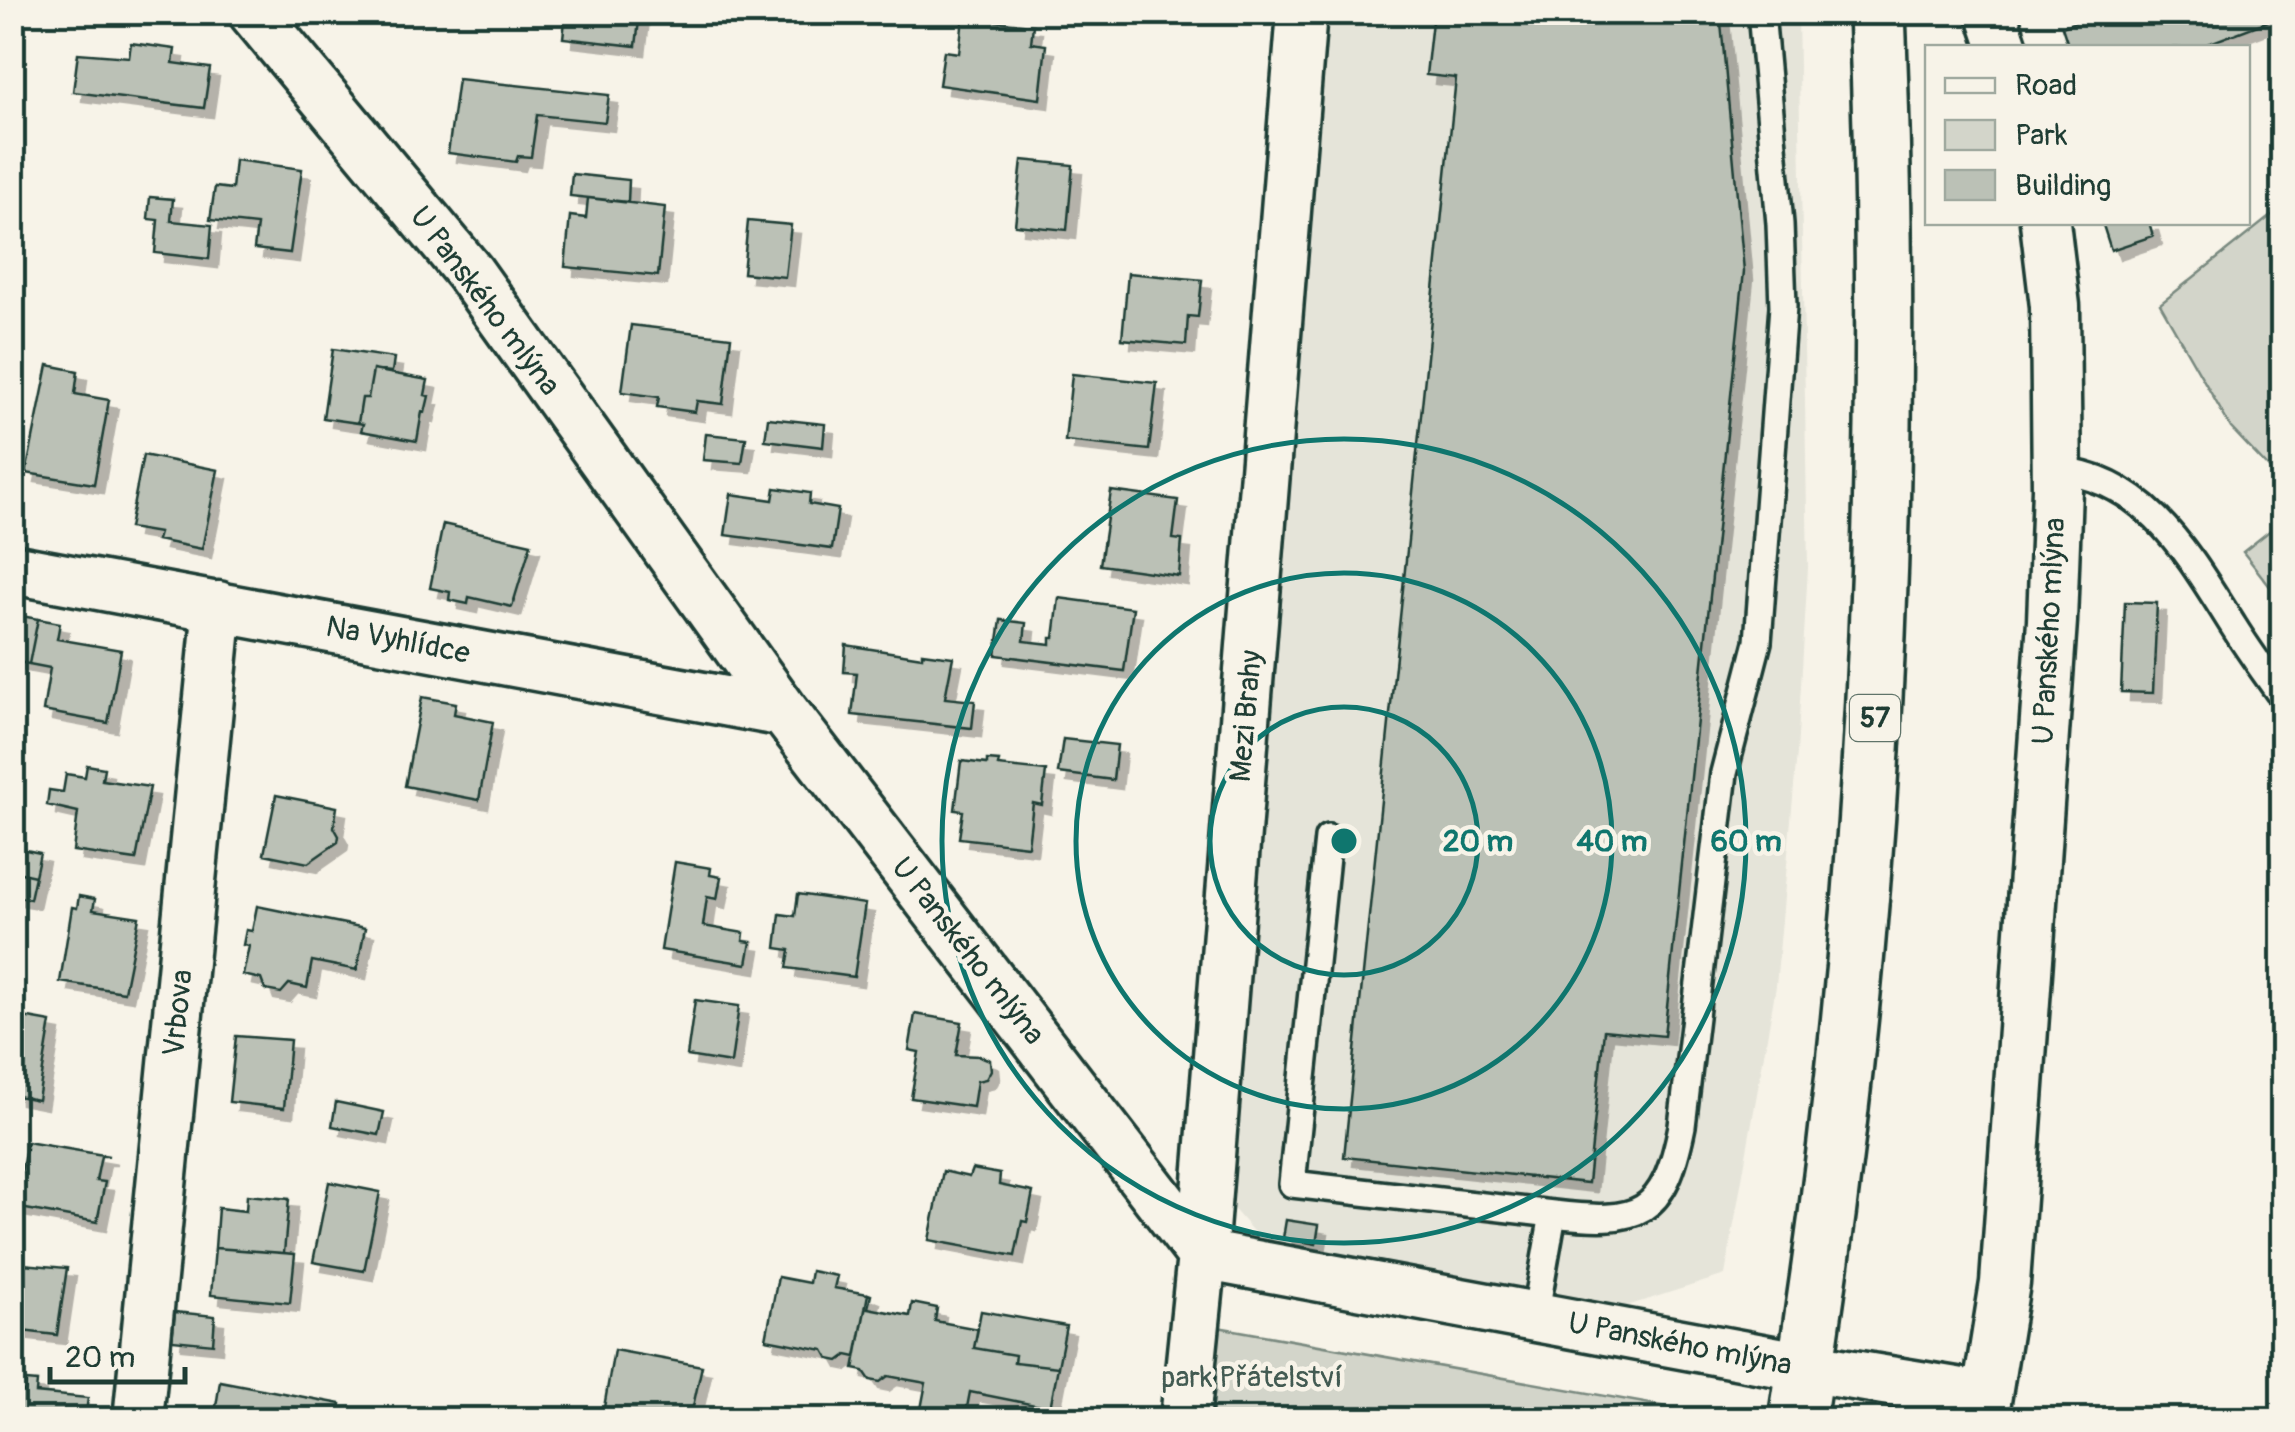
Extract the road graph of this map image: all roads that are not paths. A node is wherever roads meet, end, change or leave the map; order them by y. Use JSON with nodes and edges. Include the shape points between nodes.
{"nodes":[{"id":1,"x":253,"y":12,"type":"edge"},
{"id":2,"x":1302,"y":12,"type":"edge"},
{"id":3,"x":1762,"y":12,"type":"edge"},
{"id":4,"x":1877,"y":12,"type":"edge"},
{"id":5,"x":1991,"y":12,"type":"edge"},
{"id":6,"x":2002,"y":45,"type":"edge"},
{"id":7,"x":2045,"y":225,"type":"edge"},
{"id":8,"x":2057,"y":471,"type":"junction"},
{"id":9,"x":12,"y":569,"type":"edge"},
{"id":10,"x":218,"y":606,"type":"junction"},
{"id":11,"x":2282,"y":697,"type":"edge"},
{"id":12,"x":784,"y":712,"type":"junction"},
{"id":13,"x":1328,"y":838,"type":"dead end"},
{"id":14,"x":1552,"y":1214,"type":"junction"},
{"id":15,"x":1202,"y":1255,"type":"junction"},
{"id":16,"x":1536,"y":1317,"type":"junction"},
{"id":17,"x":1801,"y":1393,"type":"edge"},
{"id":18,"x":1984,"y":1408,"type":"edge"},
{"id":19,"x":138,"y":1420,"type":"edge"},
{"id":20,"x":1185,"y":1420,"type":"edge"}],
"edges":[{"from":1,"to":12,"type":"street","name":"U Panského mlýna","via":[[469,272]]},
{"from":2,"to":15,"type":"street","name":"Mezi Brahy"},
{"from":3,"to":14,"type":"lane","via":[[1783,306],[1758,642],[1724,773],[1682,1126],[1665,1183],[1635,1213],[1616,1219]]},
{"from":4,"to":17,"type":"main road","number":"57","via":[[1886,280],[1877,680],[1846,1072]]},
{"from":5,"to":6,"type":"street"},
{"from":7,"to":8,"type":"street","name":"U Panského mlýna","via":[[2055,306]]},
{"from":8,"to":11,"type":"lane","via":[[2108,484],[2174,535]]},
{"from":8,"to":18,"type":"street","name":"U Panského mlýna","via":[[2009,1233]]},
{"from":9,"to":10,"type":"street","name":"Na Vyhlídce"},
{"from":10,"to":12,"type":"street","name":"Na Vyhlídce"},
{"from":10,"to":19,"type":"street","name":"Vrbova"},
{"from":12,"to":15,"type":"street","name":"U Panského mlýna"},
{"from":13,"to":14,"type":"lane","via":[[1292,1184]]},
{"from":14,"to":16,"type":"lane"},
{"from":15,"to":16,"type":"street","name":"U Panského mlýna"},
{"from":15,"to":20,"type":"street","name":"Mezi Brahy"},
{"from":16,"to":17,"type":"street","name":"U Panského mlýna"},
{"from":17,"to":18,"type":"street","name":"U Panského mlýna"}]}
